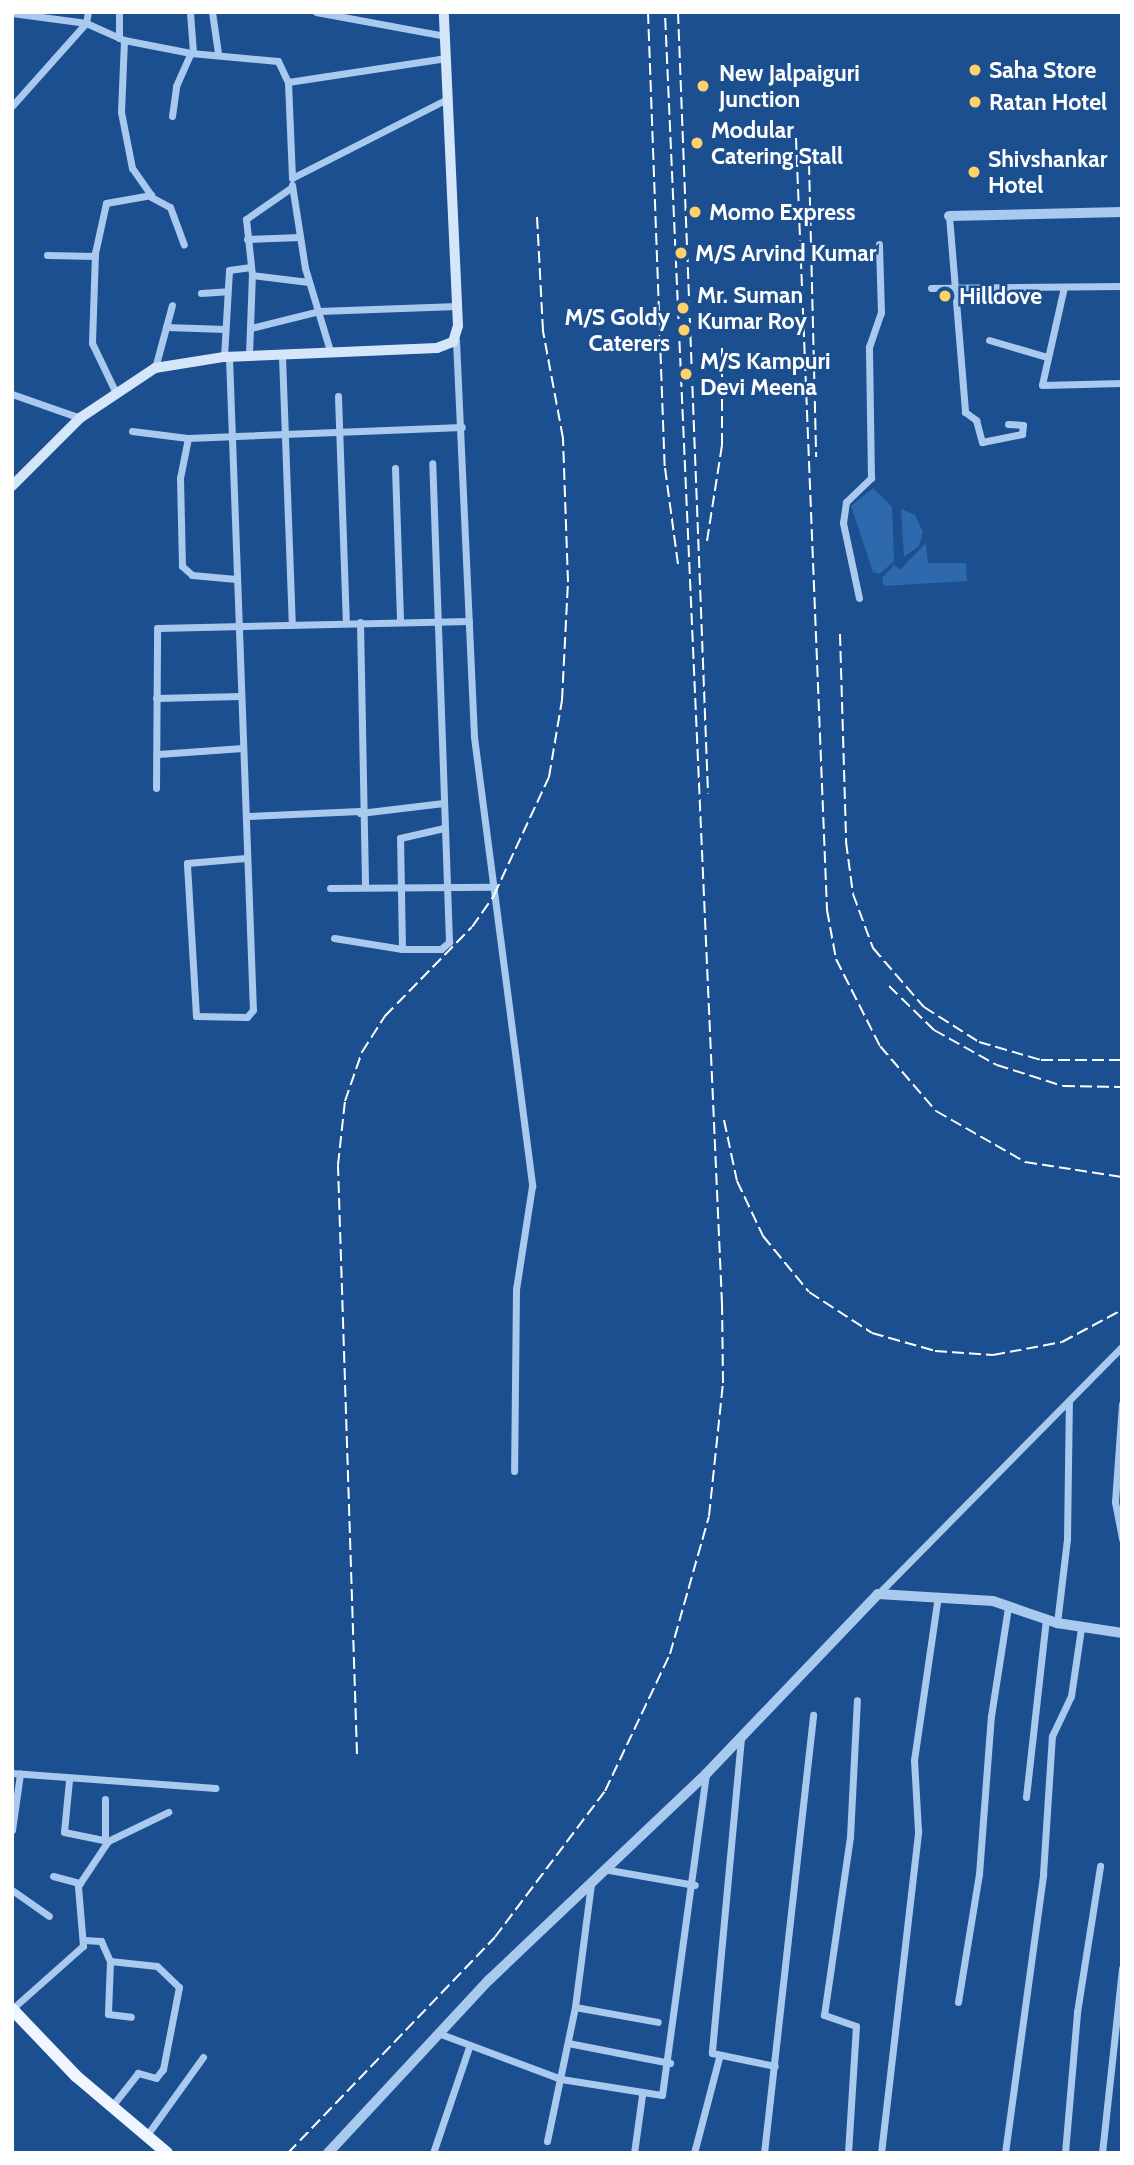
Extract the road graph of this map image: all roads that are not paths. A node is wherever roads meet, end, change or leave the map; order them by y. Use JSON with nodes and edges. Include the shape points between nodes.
{"nodes":[{"id":1,"x":88,"y":12,"type":"edge"},
{"id":2,"x":118,"y":12,"type":"edge"},
{"id":3,"x":190,"y":12,"type":"edge"},
{"id":4,"x":212,"y":12,"type":"edge"},
{"id":5,"x":316,"y":12,"type":"edge"},
{"id":6,"x":444,"y":12,"type":"edge"},
{"id":7,"x":12,"y":13,"type":"edge"},
{"id":8,"x":29,"y":13,"type":"edge"},
{"id":9,"x":86,"y":23,"type":"junction"},
{"id":10,"x":445,"y":36,"type":"junction"},
{"id":11,"x":121,"y":39,"type":"junction"},
{"id":12,"x":192,"y":53,"type":"junction"},
{"id":13,"x":218,"y":53,"type":"junction"},
{"id":14,"x":446,"y":58,"type":"junction"},
{"id":15,"x":288,"y":82,"type":"junction"},
{"id":16,"x":447,"y":99,"type":"junction"},
{"id":17,"x":12,"y":106,"type":"edge"},
{"id":18,"x":172,"y":116,"type":"dead end"},
{"id":19,"x":292,"y":178,"type":"junction"},
{"id":20,"x":292,"y":187,"type":"junction"},
{"id":21,"x":151,"y":197,"type":"junction"},
{"id":22,"x":1122,"y":209,"type":"edge"},
{"id":23,"x":954,"y":216,"type":"joint"},
{"id":24,"x":300,"y":237,"type":"junction"},
{"id":25,"x":247,"y":239,"type":"junction"},
{"id":26,"x":878,"y":244,"type":"dead end"},
{"id":27,"x":184,"y":245,"type":"dead end"},
{"id":28,"x":47,"y":255,"type":"dead end"},
{"id":29,"x":95,"y":256,"type":"junction"},
{"id":30,"x":252,"y":271,"type":"junction"},
{"id":31,"x":310,"y":282,"type":"junction"},
{"id":32,"x":1122,"y":286,"type":"edge"},
{"id":33,"x":1064,"y":287,"type":"junction"},
{"id":34,"x":931,"y":288,"type":"dead end"},
{"id":35,"x":953,"y":288,"type":"junction"},
{"id":36,"x":227,"y":291,"type":"junction"},
{"id":37,"x":201,"y":293,"type":"dead end"},
{"id":38,"x":172,"y":305,"type":"dead end"},
{"id":39,"x":457,"y":306,"type":"junction"},
{"id":40,"x":319,"y":312,"type":"junction"},
{"id":41,"x":166,"y":327,"type":"junction"},
{"id":42,"x":251,"y":328,"type":"junction"},
{"id":43,"x":225,"y":329,"type":"junction"},
{"id":44,"x":456,"y":339,"type":"junction"},
{"id":45,"x":989,"y":340,"type":"dead end"},
{"id":46,"x":330,"y":351,"type":"junction"},
{"id":47,"x":249,"y":355,"type":"junction"},
{"id":48,"x":282,"y":356,"type":"junction"},
{"id":49,"x":227,"y":357,"type":"junction"},
{"id":50,"x":1046,"y":357,"type":"junction"},
{"id":51,"x":155,"y":368,"type":"junction"},
{"id":52,"x":1122,"y":383,"type":"edge"},
{"id":53,"x":115,"y":391,"type":"junction"},
{"id":54,"x":12,"y":394,"type":"edge"},
{"id":55,"x":338,"y":396,"type":"dead end"},
{"id":56,"x":80,"y":418,"type":"junction"},
{"id":57,"x":1008,"y":424,"type":"dead end"},
{"id":58,"x":462,"y":427,"type":"junction"},
{"id":59,"x":132,"y":430,"type":"dead end"},
{"id":60,"x":338,"y":432,"type":"junction"},
{"id":61,"x":284,"y":434,"type":"junction"},
{"id":62,"x":231,"y":437,"type":"junction"},
{"id":63,"x":188,"y":438,"type":"junction"},
{"id":64,"x":432,"y":463,"type":"dead end"},
{"id":65,"x":395,"y":468,"type":"dead end"},
{"id":66,"x":12,"y":486,"type":"edge"},
{"id":67,"x":236,"y":579,"type":"junction"},
{"id":68,"x":859,"y":598,"type":"dead end"},
{"id":69,"x":447,"y":620,"type":"junction"},
{"id":70,"x":346,"y":621,"type":"junction"},
{"id":71,"x":469,"y":621,"type":"junction"},
{"id":72,"x":360,"y":622,"type":"junction"},
{"id":73,"x":400,"y":622,"type":"junction"},
{"id":74,"x":239,"y":625,"type":"junction"},
{"id":75,"x":292,"y":625,"type":"junction"},
{"id":76,"x":241,"y":696,"type":"junction"},
{"id":77,"x":156,"y":698,"type":"junction"},
{"id":78,"x":243,"y":748,"type":"junction"},
{"id":79,"x":158,"y":754,"type":"junction"},
{"id":80,"x":156,"y":788,"type":"dead end"},
{"id":81,"x":443,"y":803,"type":"junction"},
{"id":82,"x":360,"y":812,"type":"junction"},
{"id":83,"x":247,"y":816,"type":"junction"},
{"id":84,"x":444,"y":828,"type":"junction"},
{"id":85,"x":246,"y":858,"type":"junction"},
{"id":86,"x":398,"y":884,"type":"junction"},
{"id":87,"x":366,"y":886,"type":"junction"},
{"id":88,"x":492,"y":887,"type":"junction"},
{"id":89,"x":330,"y":888,"type":"dead end"},
{"id":90,"x":447,"y":890,"type":"junction"},
{"id":91,"x":334,"y":938,"type":"dead end"},
{"id":92,"x":402,"y":949,"type":"junction"},
{"id":93,"x":1122,"y":1347,"type":"edge"},
{"id":94,"x":1069,"y":1401,"type":"junction"},
{"id":95,"x":1122,"y":1404,"type":"edge"},
{"id":96,"x":514,"y":1471,"type":"dead end"},
{"id":97,"x":1122,"y":1539,"type":"edge"},
{"id":98,"x":878,"y":1594,"type":"junction"},
{"id":99,"x":938,"y":1597,"type":"junction"},
{"id":100,"x":1008,"y":1607,"type":"junction"},
{"id":101,"x":1052,"y":1622,"type":"junction"},
{"id":102,"x":1081,"y":1629,"type":"junction"},
{"id":103,"x":1122,"y":1633,"type":"edge"},
{"id":104,"x":856,"y":1700,"type":"dead end"},
{"id":105,"x":813,"y":1715,"type":"dead end"},
{"id":106,"x":741,"y":1737,"type":"junction"},
{"id":107,"x":16,"y":1773,"type":"edge"},
{"id":108,"x":706,"y":1774,"type":"junction"},
{"id":109,"x":69,"y":1780,"type":"junction"},
{"id":110,"x":215,"y":1788,"type":"dead end"},
{"id":111,"x":1026,"y":1797,"type":"dead end"},
{"id":112,"x":105,"y":1800,"type":"dead end"},
{"id":113,"x":168,"y":1812,"type":"dead end"},
{"id":114,"x":12,"y":1830,"type":"edge"},
{"id":115,"x":106,"y":1841,"type":"junction"},
{"id":116,"x":1100,"y":1866,"type":"dead end"},
{"id":117,"x":609,"y":1870,"type":"junction"},
{"id":118,"x":53,"y":1876,"type":"dead end"},
{"id":119,"x":80,"y":1883,"type":"junction"},
{"id":120,"x":591,"y":1884,"type":"junction"},
{"id":121,"x":695,"y":1885,"type":"junction"},
{"id":122,"x":12,"y":1890,"type":"edge"},
{"id":123,"x":49,"y":1916,"type":"dead end"},
{"id":124,"x":84,"y":1940,"type":"junction"},
{"id":125,"x":110,"y":1961,"type":"junction"},
{"id":126,"x":1122,"y":1968,"type":"edge"},
{"id":127,"x":1121,"y":1984,"type":"edge"},
{"id":128,"x":958,"y":2002,"type":"dead end"},
{"id":129,"x":575,"y":2007,"type":"junction"},
{"id":130,"x":12,"y":2009,"type":"edge"},
{"id":131,"x":131,"y":2017,"type":"dead end"},
{"id":132,"x":12,"y":2019,"type":"edge"},
{"id":133,"x":658,"y":2022,"type":"dead end"},
{"id":134,"x":437,"y":2033,"type":"junction"},
{"id":135,"x":568,"y":2043,"type":"junction"},
{"id":136,"x":469,"y":2047,"type":"junction"},
{"id":137,"x":203,"y":2057,"type":"dead end"},
{"id":138,"x":719,"y":2058,"type":"junction"},
{"id":139,"x":670,"y":2063,"type":"junction"},
{"id":140,"x":775,"y":2066,"type":"junction"},
{"id":141,"x":561,"y":2079,"type":"junction"},
{"id":142,"x":642,"y":2095,"type":"junction"},
{"id":143,"x":112,"y":2106,"type":"junction"},
{"id":144,"x":147,"y":2135,"type":"junction"},
{"id":145,"x":547,"y":2141,"type":"dead end"},
{"id":146,"x":157,"y":2153,"type":"edge"},
{"id":147,"x":167,"y":2153,"type":"edge"},
{"id":148,"x":328,"y":2153,"type":"edge"},
{"id":149,"x":433,"y":2153,"type":"edge"},
{"id":150,"x":634,"y":2153,"type":"edge"},
{"id":151,"x":694,"y":2153,"type":"edge"},
{"id":152,"x":764,"y":2153,"type":"edge"},
{"id":153,"x":848,"y":2153,"type":"edge"},
{"id":154,"x":881,"y":2153,"type":"edge"},
{"id":155,"x":1005,"y":2153,"type":"edge"},
{"id":156,"x":1065,"y":2153,"type":"edge"},
{"id":157,"x":1102,"y":2153,"type":"edge"}],
"edges":[{"from":1,"to":9,"type":"street"},
{"from":2,"to":11,"type":"street"},
{"from":3,"to":12,"type":"street"},
{"from":4,"to":13,"type":"street"},
{"from":5,"to":10,"type":"street"},
{"from":6,"to":10,"type":"main road"},
{"from":7,"to":8,"type":"street"},
{"from":8,"to":9,"type":"street"},
{"from":9,"to":11,"type":"street"},
{"from":9,"to":17,"type":"street"},
{"from":10,"to":14,"type":"main road"},
{"from":11,"to":12,"type":"street"},
{"from":11,"to":21,"type":"street","via":[[121,111],[132,168]]},
{"from":12,"to":13,"type":"street"},
{"from":12,"to":18,"type":"street","via":[[176,86]]},
{"from":13,"to":15,"type":"street","via":[[278,61]]},
{"from":14,"to":15,"type":"street"},
{"from":14,"to":16,"type":"main road"},
{"from":15,"to":19,"type":"street"},
{"from":16,"to":19,"type":"street"},
{"from":16,"to":39,"type":"main road"},
{"from":19,"to":20,"type":"street"},
{"from":20,"to":24,"type":"street"},
{"from":20,"to":25,"type":"street","via":[[247,217]]},
{"from":21,"to":27,"type":"street","via":[[170,207]]},
{"from":21,"to":29,"type":"street","via":[[106,203]]},
{"from":22,"to":23,"type":"street"},
{"from":23,"to":35,"type":"street"},
{"from":24,"to":25,"type":"street"},
{"from":24,"to":31,"type":"street"},
{"from":25,"to":30,"type":"street"},
{"from":26,"to":68,"type":"street","via":[[881,313],[869,347],[871,478],[846,502],[844,523]]},
{"from":28,"to":29,"type":"street"},
{"from":29,"to":53,"type":"street","via":[[92,343]]},
{"from":30,"to":31,"type":"street"},
{"from":30,"to":36,"type":"street","via":[[230,268]]},
{"from":30,"to":42,"type":"street"},
{"from":31,"to":40,"type":"street"},
{"from":32,"to":33,"type":"street"},
{"from":33,"to":35,"type":"street"},
{"from":33,"to":50,"type":"street"},
{"from":34,"to":35,"type":"street"},
{"from":35,"to":57,"type":"street","via":[[965,412],[976,420],[982,442],[1022,434],[1023,425]]},
{"from":36,"to":37,"type":"street"},
{"from":36,"to":43,"type":"street"},
{"from":38,"to":41,"type":"street"},
{"from":39,"to":40,"type":"street"},
{"from":39,"to":44,"type":"main road"},
{"from":40,"to":42,"type":"street"},
{"from":40,"to":46,"type":"street"},
{"from":41,"to":43,"type":"street"},
{"from":41,"to":51,"type":"street"},
{"from":42,"to":47,"type":"street"},
{"from":43,"to":49,"type":"street"},
{"from":44,"to":46,"type":"main road","via":[[437,348]]},
{"from":44,"to":58,"type":"street"},
{"from":45,"to":50,"type":"street"},
{"from":46,"to":48,"type":"main road"},
{"from":47,"to":48,"type":"main road"},
{"from":47,"to":49,"type":"main road"},
{"from":48,"to":61,"type":"street"},
{"from":49,"to":51,"type":"main road"},
{"from":49,"to":62,"type":"street"},
{"from":50,"to":52,"type":"street","via":[[1042,385]]},
{"from":51,"to":53,"type":"main road"},
{"from":53,"to":56,"type":"main road"},
{"from":54,"to":56,"type":"street"},
{"from":55,"to":60,"type":"street"},
{"from":56,"to":66,"type":"main road"},
{"from":58,"to":60,"type":"street"},
{"from":58,"to":71,"type":"street"},
{"from":59,"to":63,"type":"street"},
{"from":60,"to":61,"type":"street"},
{"from":60,"to":70,"type":"street"},
{"from":61,"to":62,"type":"street"},
{"from":61,"to":75,"type":"street"},
{"from":62,"to":63,"type":"street"},
{"from":62,"to":67,"type":"street"},
{"from":63,"to":67,"type":"street","via":[[180,478],[182,566],[192,575]]},
{"from":64,"to":69,"type":"street"},
{"from":65,"to":73,"type":"street"},
{"from":67,"to":74,"type":"street"},
{"from":69,"to":71,"type":"street"},
{"from":69,"to":73,"type":"street"},
{"from":69,"to":81,"type":"street"},
{"from":70,"to":72,"type":"street"},
{"from":70,"to":75,"type":"street"},
{"from":71,"to":88,"type":"street","via":[[474,737]]},
{"from":72,"to":73,"type":"street"},
{"from":72,"to":82,"type":"street"},
{"from":74,"to":75,"type":"street"},
{"from":74,"to":76,"type":"street"},
{"from":74,"to":77,"type":"street","via":[[158,628]]},
{"from":76,"to":77,"type":"street"},
{"from":76,"to":78,"type":"street"},
{"from":77,"to":79,"type":"street"},
{"from":78,"to":79,"type":"street"},
{"from":78,"to":83,"type":"street"},
{"from":79,"to":80,"type":"street"},
{"from":81,"to":82,"type":"street"},
{"from":81,"to":84,"type":"street"},
{"from":82,"to":83,"type":"street"},
{"from":82,"to":87,"type":"street"},
{"from":83,"to":85,"type":"street"},
{"from":84,"to":86,"type":"street","via":[[402,835]]},
{"from":84,"to":90,"type":"street"},
{"from":85,"to":85,"type":"street","via":[[251,1016],[196,1016],[187,863]]},
{"from":86,"to":87,"type":"street"},
{"from":86,"to":90,"type":"street"},
{"from":86,"to":92,"type":"street"},
{"from":87,"to":89,"type":"street"},
{"from":88,"to":90,"type":"street"},
{"from":88,"to":96,"type":"street","via":[[532,1186],[516,1289]]},
{"from":90,"to":92,"type":"street","via":[[447,945]]},
{"from":91,"to":92,"type":"street"},
{"from":93,"to":94,"type":"street"},
{"from":94,"to":98,"type":"street"},
{"from":94,"to":101,"type":"street","via":[[1067,1539]]},
{"from":95,"to":97,"type":"street","via":[[1115,1515]]},
{"from":98,"to":99,"type":"street"},
{"from":98,"to":106,"type":"street"},
{"from":99,"to":100,"type":"street"},
{"from":99,"to":154,"type":"street","via":[[915,1750],[918,1831]]},
{"from":100,"to":101,"type":"street"},
{"from":100,"to":128,"type":"street","via":[[991,1716],[979,1874]]},
{"from":101,"to":102,"type":"street"},
{"from":101,"to":111,"type":"street"},
{"from":102,"to":103,"type":"street"},
{"from":102,"to":155,"type":"street","via":[[1071,1696],[1052,1736],[1043,1874]]},
{"from":104,"to":153,"type":"street","via":[[850,1837],[824,2015],[856,2026]]},
{"from":105,"to":140,"type":"street"},
{"from":106,"to":108,"type":"street"},
{"from":106,"to":138,"type":"street","via":[[712,2050]]},
{"from":107,"to":109,"type":"street"},
{"from":107,"to":114,"type":"street"},
{"from":108,"to":117,"type":"street"},
{"from":108,"to":121,"type":"street"},
{"from":109,"to":110,"type":"street"},
{"from":109,"to":115,"type":"street","via":[[64,1832]]},
{"from":112,"to":115,"type":"street"},
{"from":113,"to":115,"type":"street"},
{"from":115,"to":119,"type":"street"},
{"from":116,"to":156,"type":"street","via":[[1078,2001]]},
{"from":117,"to":120,"type":"street"},
{"from":117,"to":121,"type":"street"},
{"from":118,"to":119,"type":"street"},
{"from":119,"to":124,"type":"street"},
{"from":120,"to":129,"type":"street"},
{"from":120,"to":134,"type":"street"},
{"from":121,"to":139,"type":"street"},
{"from":122,"to":123,"type":"street"},
{"from":124,"to":125,"type":"street","via":[[101,1941]]},
{"from":124,"to":130,"type":"street"},
{"from":125,"to":131,"type":"street","via":[[108,2014]]},
{"from":125,"to":143,"type":"street","via":[[158,1966],[176,1979],[180,1993],[163,2069],[156,2078],[138,2073]]},
{"from":126,"to":127,"type":"street"},
{"from":127,"to":157,"type":"street"},
{"from":129,"to":133,"type":"street"},
{"from":129,"to":135,"type":"street"},
{"from":130,"to":143,"type":"main road"},
{"from":132,"to":146,"type":"main road","via":[[64,2074]]},
{"from":134,"to":136,"type":"street"},
{"from":134,"to":148,"type":"street"},
{"from":135,"to":139,"type":"street"},
{"from":135,"to":141,"type":"street"},
{"from":136,"to":141,"type":"street"},
{"from":136,"to":149,"type":"street"},
{"from":137,"to":144,"type":"street"},
{"from":138,"to":140,"type":"street"},
{"from":138,"to":151,"type":"street"},
{"from":139,"to":142,"type":"street","via":[[662,2095]]},
{"from":140,"to":152,"type":"street"},
{"from":141,"to":142,"type":"street"},
{"from":141,"to":145,"type":"street"},
{"from":142,"to":150,"type":"street"},
{"from":143,"to":144,"type":"main road"},
{"from":144,"to":147,"type":"main road"}]}
